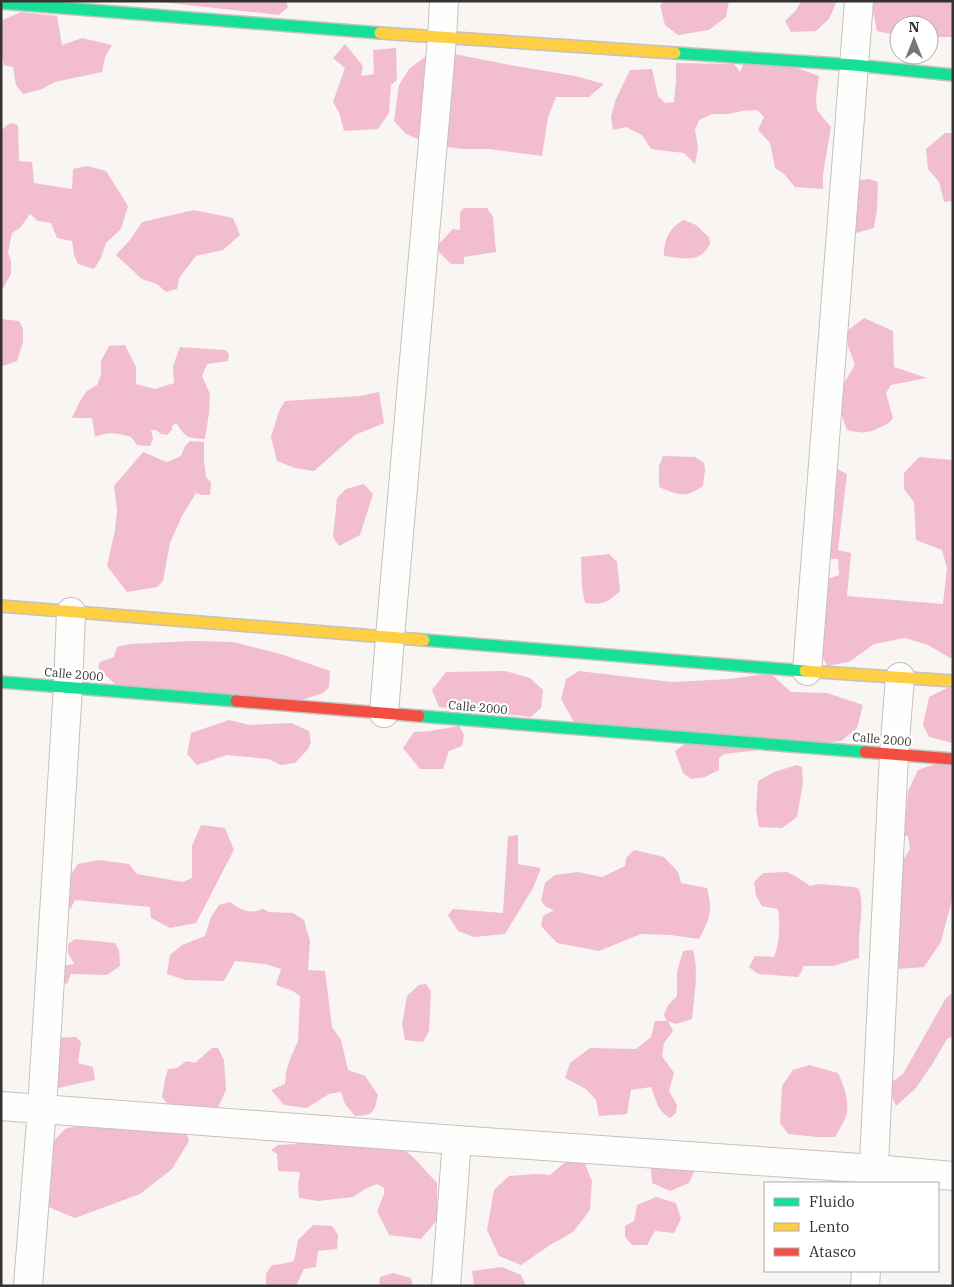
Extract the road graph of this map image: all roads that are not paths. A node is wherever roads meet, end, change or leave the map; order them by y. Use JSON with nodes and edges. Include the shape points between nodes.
{"nodes":[{"id":1,"x":444,"y":1,"type":"edge"},
{"id":2,"x":859,"y":1,"type":"edge"},
{"id":3,"x":2,"y":6,"type":"edge"},
{"id":4,"x":442,"y":38,"type":"junction"},
{"id":5,"x":854,"y":65,"type":"junction"},
{"id":6,"x":953,"y":75,"type":"edge"},
{"id":7,"x":1,"y":606,"type":"edge"},
{"id":8,"x":71,"y":612,"type":"junction"},
{"id":9,"x":390,"y":637,"type":"junction"},
{"id":10,"x":807,"y":671,"type":"junction"},
{"id":11,"x":900,"y":677,"type":"junction"},
{"id":12,"x":1,"y":682,"type":"edge"},
{"id":13,"x":953,"y":682,"type":"edge"},
{"id":14,"x":68,"y":687,"type":"junction"},
{"id":15,"x":384,"y":713,"type":"junction"},
{"id":16,"x":894,"y":754,"type":"junction"},
{"id":17,"x":953,"y":759,"type":"edge"},
{"id":18,"x":1,"y":1106,"type":"edge"},
{"id":19,"x":42,"y":1108,"type":"junction"},
{"id":20,"x":457,"y":1140,"type":"junction"},
{"id":21,"x":874,"y":1176,"type":"edge"},
{"id":22,"x":953,"y":1176,"type":"edge"},
{"id":23,"x":866,"y":1272,"type":"edge"},
{"id":24,"x":28,"y":1286,"type":"edge"},
{"id":25,"x":446,"y":1286,"type":"edge"},
{"id":26,"x":865,"y":1286,"type":"edge"}],
"edges":[{"from":1,"to":4,"type":"street"},
{"from":2,"to":5,"type":"street"},
{"from":3,"to":4,"type":"street"},
{"from":4,"to":5,"type":"street"},
{"from":4,"to":9,"type":"street"},
{"from":5,"to":6,"type":"street"},
{"from":5,"to":10,"type":"street"},
{"from":7,"to":8,"type":"street"},
{"from":8,"to":9,"type":"street"},
{"from":8,"to":14,"type":"street"},
{"from":9,"to":10,"type":"street"},
{"from":9,"to":15,"type":"street"},
{"from":10,"to":11,"type":"street"},
{"from":11,"to":13,"type":"street"},
{"from":11,"to":16,"type":"street"},
{"from":12,"to":14,"type":"street","name":"Calle 2000"},
{"from":14,"to":15,"type":"street","name":"Calle 2000"},
{"from":14,"to":19,"type":"street"},
{"from":15,"to":16,"type":"street","name":"Calle 2000"},
{"from":16,"to":17,"type":"street","name":"Calle 2000"},
{"from":16,"to":21,"type":"street"},
{"from":18,"to":19,"type":"street"},
{"from":19,"to":20,"type":"street"},
{"from":19,"to":24,"type":"street"},
{"from":20,"to":21,"type":"street"},
{"from":20,"to":25,"type":"street"},
{"from":21,"to":22,"type":"street"},
{"from":23,"to":26,"type":"street"}]}
